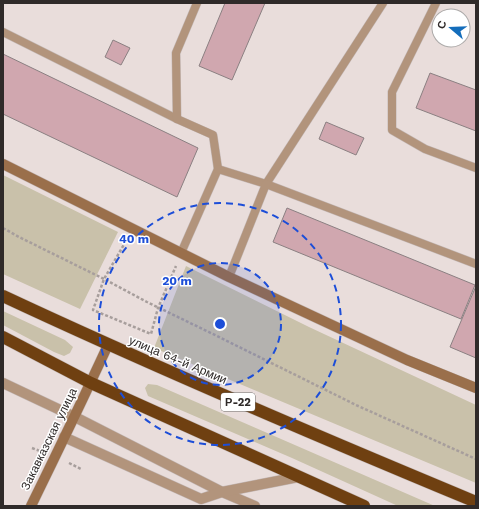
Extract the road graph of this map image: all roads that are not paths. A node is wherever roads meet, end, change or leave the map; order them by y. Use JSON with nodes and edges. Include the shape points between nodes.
{"nodes":[{"id":1,"x":198,"y":3,"type":"edge"},
{"id":2,"x":383,"y":3,"type":"edge"},
{"id":3,"x":436,"y":3,"type":"edge"},
{"id":4,"x":3,"y":32,"type":"edge"},
{"id":5,"x":177,"y":119,"type":"junction"},
{"id":6,"x":3,"y":164,"type":"edge"},
{"id":7,"x":476,"y":168,"type":"edge"},
{"id":8,"x":218,"y":169,"type":"junction"},
{"id":9,"x":266,"y":184,"type":"junction"},
{"id":10,"x":181,"y":253,"type":"junction"},
{"id":11,"x":476,"y":264,"type":"edge"},
{"id":12,"x":229,"y":277,"type":"junction"},
{"id":13,"x":3,"y":296,"type":"edge"},
{"id":14,"x":3,"y":337,"type":"edge"},
{"id":15,"x":108,"y":345,"type":"junction"},
{"id":16,"x":91,"y":382,"type":"junction"},
{"id":17,"x":3,"y":383,"type":"edge"},
{"id":18,"x":476,"y":388,"type":"edge"},
{"id":19,"x":75,"y":417,"type":"junction"},
{"id":20,"x":64,"y":437,"type":"junction"},
{"id":21,"x":298,"y":477,"type":"junction"},
{"id":22,"x":222,"y":492,"type":"junction"},
{"id":23,"x":476,"y":502,"type":"edge"},
{"id":24,"x":31,"y":506,"type":"edge"},
{"id":25,"x":255,"y":506,"type":"edge"},
{"id":26,"x":364,"y":506,"type":"edge"}],
"edges":[{"from":1,"to":5,"type":"lane","via":[[176,53]]},
{"from":2,"to":9,"type":"lane"},
{"from":3,"to":7,"type":"lane","via":[[392,92],[392,130],[425,148]]},
{"from":4,"to":5,"type":"lane"},
{"from":5,"to":8,"type":"lane","via":[[213,135]]},
{"from":6,"to":10,"type":"street"},
{"from":8,"to":9,"type":"lane"},
{"from":8,"to":10,"type":"lane"},
{"from":9,"to":11,"type":"lane"},
{"from":9,"to":12,"type":"lane"},
{"from":10,"to":12,"type":"street"},
{"from":12,"to":18,"type":"street","via":[[407,360]]},
{"from":13,"to":15,"type":"highway","name":"улица 64-й Армии","number":"Р-22"},
{"from":14,"to":16,"type":"highway"},
{"from":15,"to":16,"type":"street","name":"Закавказская улица"},
{"from":15,"to":23,"type":"highway","name":"улица 64-й Армии","number":"Р-22"},
{"from":16,"to":19,"type":"street","name":"Закавказская улица"},
{"from":16,"to":21,"type":"highway"},
{"from":17,"to":19,"type":"street"},
{"from":19,"to":20,"type":"street","name":"Закавказская улица"},
{"from":19,"to":22,"type":"street"},
{"from":20,"to":22,"type":"street","via":[[201,499]]},
{"from":20,"to":24,"type":"street","name":"Закавказская улица"},
{"from":21,"to":22,"type":"street"},
{"from":21,"to":26,"type":"highway"},
{"from":22,"to":25,"type":"street"}]}
